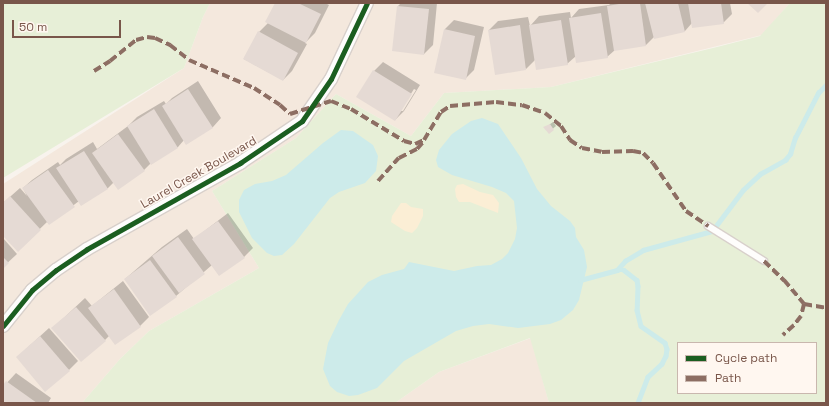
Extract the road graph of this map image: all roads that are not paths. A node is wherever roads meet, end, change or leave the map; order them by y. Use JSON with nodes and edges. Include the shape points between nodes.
{"nodes":[{"id":1,"x":367,"y":3,"type":"edge"},
{"id":2,"x":708,"y":226,"type":"dead end"},
{"id":3,"x":764,"y":261,"type":"dead end"},
{"id":4,"x":3,"y":326,"type":"edge"}],
"edges":[{"from":1,"to":4,"type":"street","name":"Laurel Creek Boulevard","via":[[330,79],[302,121],[240,163],[87,249],[56,270],[32,290]]},
{"from":2,"to":3,"type":"lane"}]}
